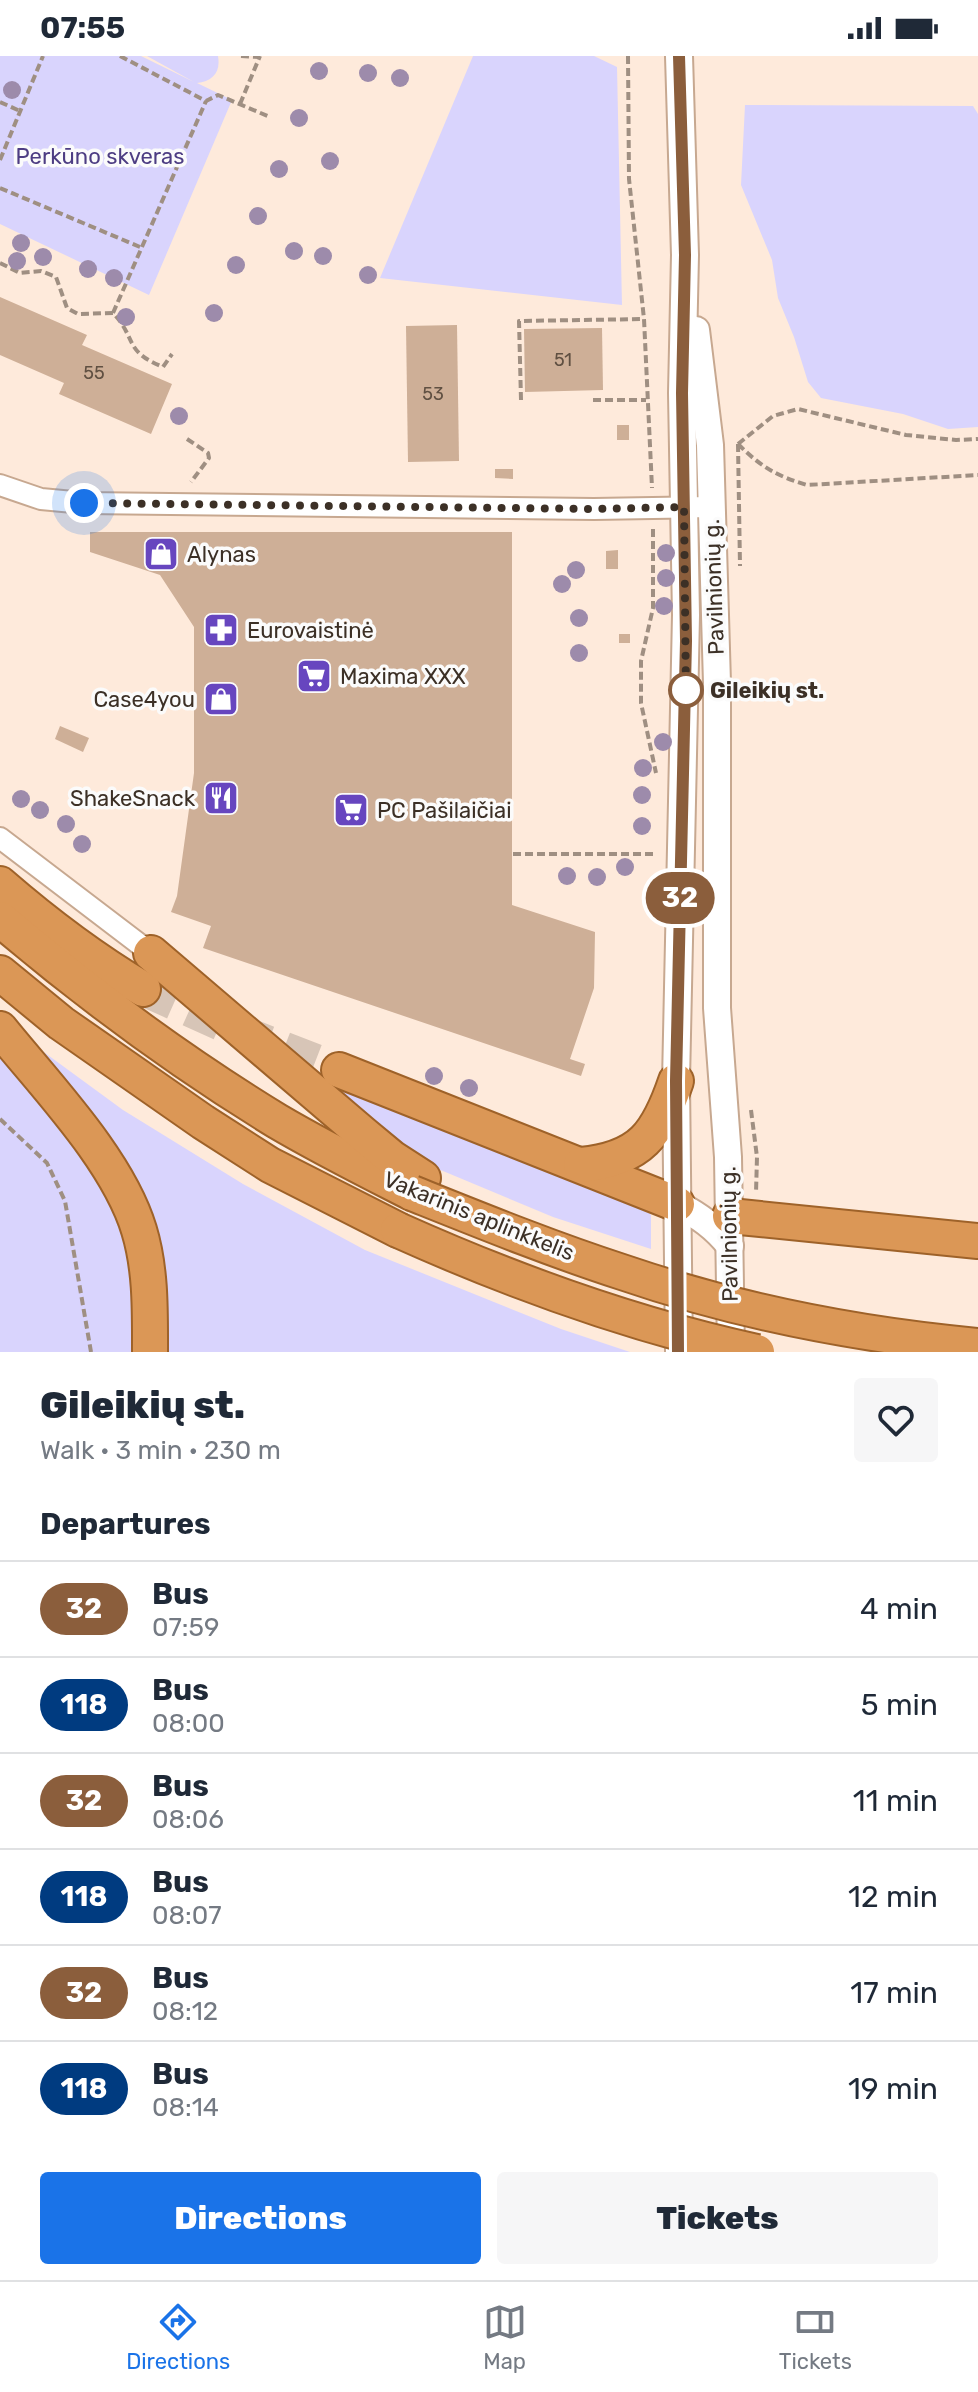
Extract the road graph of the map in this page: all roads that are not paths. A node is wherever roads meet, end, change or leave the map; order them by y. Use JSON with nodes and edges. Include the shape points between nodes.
{"nodes":[{"id":1,"x":679,"y":56,"type":"edge"},
{"id":2,"x":685,"y":255,"type":"junction"},
{"id":3,"x":0,"y":485,"type":"edge"},
{"id":4,"x":684,"y":507,"type":"junction"},
{"id":5,"x":712,"y":507,"type":"junction"},
{"id":6,"x":0,"y":838,"type":"edge"},
{"id":7,"x":0,"y":884,"type":"edge"},
{"id":8,"x":0,"y":919,"type":"edge"},
{"id":9,"x":151,"y":953,"type":"joint"},
{"id":10,"x":0,"y":973,"type":"edge"},
{"id":11,"x":143,"y":989,"type":"tunnel mouth"},
{"id":12,"x":0,"y":1029,"type":"edge"},
{"id":13,"x":339,"y":1070,"type":"tunnel mouth"},
{"id":14,"x":676,"y":1081,"type":"junction"},
{"id":15,"x":581,"y":1165,"type":"junction"},
{"id":16,"x":417,"y":1185,"type":"junction"},
{"id":17,"x":677,"y":1204,"type":"junction"},
{"id":18,"x":739,"y":1227,"type":"junction"},
{"id":19,"x":978,"y":1241,"type":"edge"},
{"id":20,"x":978,"y":1346,"type":"edge"},
{"id":21,"x":150,"y":1352,"type":"edge"},
{"id":22,"x":679,"y":1352,"type":"edge"},
{"id":23,"x":731,"y":1352,"type":"edge"},
{"id":24,"x":757,"y":1352,"type":"edge"}],
"edges":[{"from":1,"to":2,"type":"street","name":"Pavilnionių g."},
{"from":2,"to":4,"type":"street","name":"Pavilnionių g."},
{"from":2,"to":5,"type":"street","name":"Pavilnionių g.","via":[[707,402]]},
{"from":3,"to":4,"type":"street","via":[[41,499],[84,503]]},
{"from":4,"to":5,"type":"street"},
{"from":4,"to":14,"type":"street","name":"Pavilnionių g.","via":[[686,695]]},
{"from":5,"to":18,"type":"street","name":"Pavilnionių g.","via":[[717,1008]]},
{"from":6,"to":9,"type":"street"},
{"from":7,"to":11,"type":"highway","via":[[39,918]]},
{"from":8,"to":16,"type":"highway","name":"Vakarinis aplinkkelis","via":[[114,1012],[208,1077],[279,1122]]},
{"from":9,"to":16,"type":"highway"},
{"from":10,"to":24,"type":"highway","name":"Vakarinis aplinkkelis","bridge":true,"via":[[61,1023],[203,1122],[270,1165],[398,1230],[517,1281],[610,1313]]},
{"from":12,"to":21,"type":"highway","via":[[106,1163],[126,1199],[147,1268]]},
{"from":13,"to":15,"type":"highway"},
{"from":14,"to":15,"type":"highway","via":[[663,1118],[643,1141],[607,1162]]},
{"from":14,"to":17,"type":"street","name":"Pavilnionių g."},
{"from":15,"to":17,"type":"highway"},
{"from":16,"to":20,"type":"highway","name":"Vakarinis aplinkkelis","bridge":true,"via":[[501,1229],[624,1273],[768,1312]]},
{"from":17,"to":18,"type":"street"},
{"from":17,"to":22,"type":"street","name":"Pavilnionių g."},
{"from":18,"to":19,"type":"highway"},
{"from":18,"to":23,"type":"street","name":"Pavilnionių g."}]}
